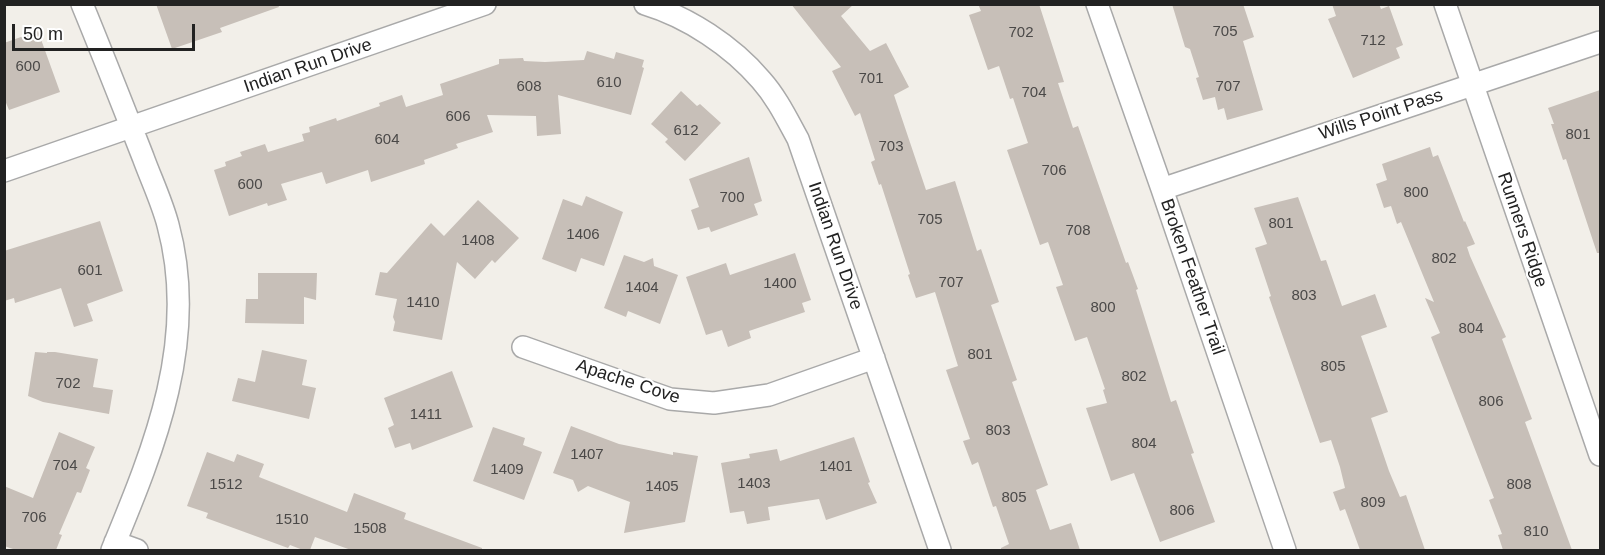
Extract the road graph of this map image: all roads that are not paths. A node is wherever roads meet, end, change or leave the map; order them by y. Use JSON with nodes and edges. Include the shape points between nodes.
{"nodes":[{"id":1,"x":82,"y":4,"type":"edge"},
{"id":2,"x":485,"y":4,"type":"edge"},
{"id":3,"x":645,"y":4,"type":"edge"},
{"id":4,"x":1097,"y":4,"type":"edge"},
{"id":5,"x":1445,"y":4,"type":"edge"},
{"id":6,"x":1600,"y":42,"type":"edge"},
{"id":7,"x":1472,"y":86,"type":"junction"},
{"id":8,"x":131,"y":127,"type":"junction"},
{"id":9,"x":4,"y":171,"type":"edge"},
{"id":10,"x":1162,"y":189,"type":"junction"},
{"id":11,"x":523,"y":346,"type":"dead end"},
{"id":12,"x":873,"y":358,"type":"junction"},
{"id":13,"x":1600,"y":455,"type":"edge"},
{"id":14,"x":114,"y":546,"type":"edge"},
{"id":15,"x":137,"y":550,"type":"edge"},
{"id":16,"x":939,"y":550,"type":"edge"},
{"id":17,"x":1285,"y":550,"type":"edge"}],
"edges":[{"from":1,"to":8,"type":"street"},
{"from":2,"to":8,"type":"street","name":"Indian Run Drive"},
{"from":3,"to":12,"type":"street","name":"Indian Run Drive","via":[[702,30],[761,80],[782,109],[798,140]]},
{"from":4,"to":10,"type":"street","name":"Broken Feather Trail"},
{"from":5,"to":7,"type":"street","name":"Runners Ridge"},
{"from":6,"to":7,"type":"street","name":"Wills Point Pass"},
{"from":7,"to":10,"type":"street","name":"Wills Point Pass"},
{"from":7,"to":13,"type":"street","name":"Runners Ridge"},
{"from":8,"to":9,"type":"street","name":"Indian Run Drive"},
{"from":8,"to":14,"type":"street","via":[[168,224],[179,299],[169,391],[151,453]]},
{"from":10,"to":17,"type":"street","name":"Broken Feather Trail"},
{"from":11,"to":12,"type":"street","name":"Apache Cove","via":[[670,399],[714,403],[769,395]]},
{"from":12,"to":16,"type":"street","name":"Indian Run Drive"},
{"from":14,"to":15,"type":"street"}]}
